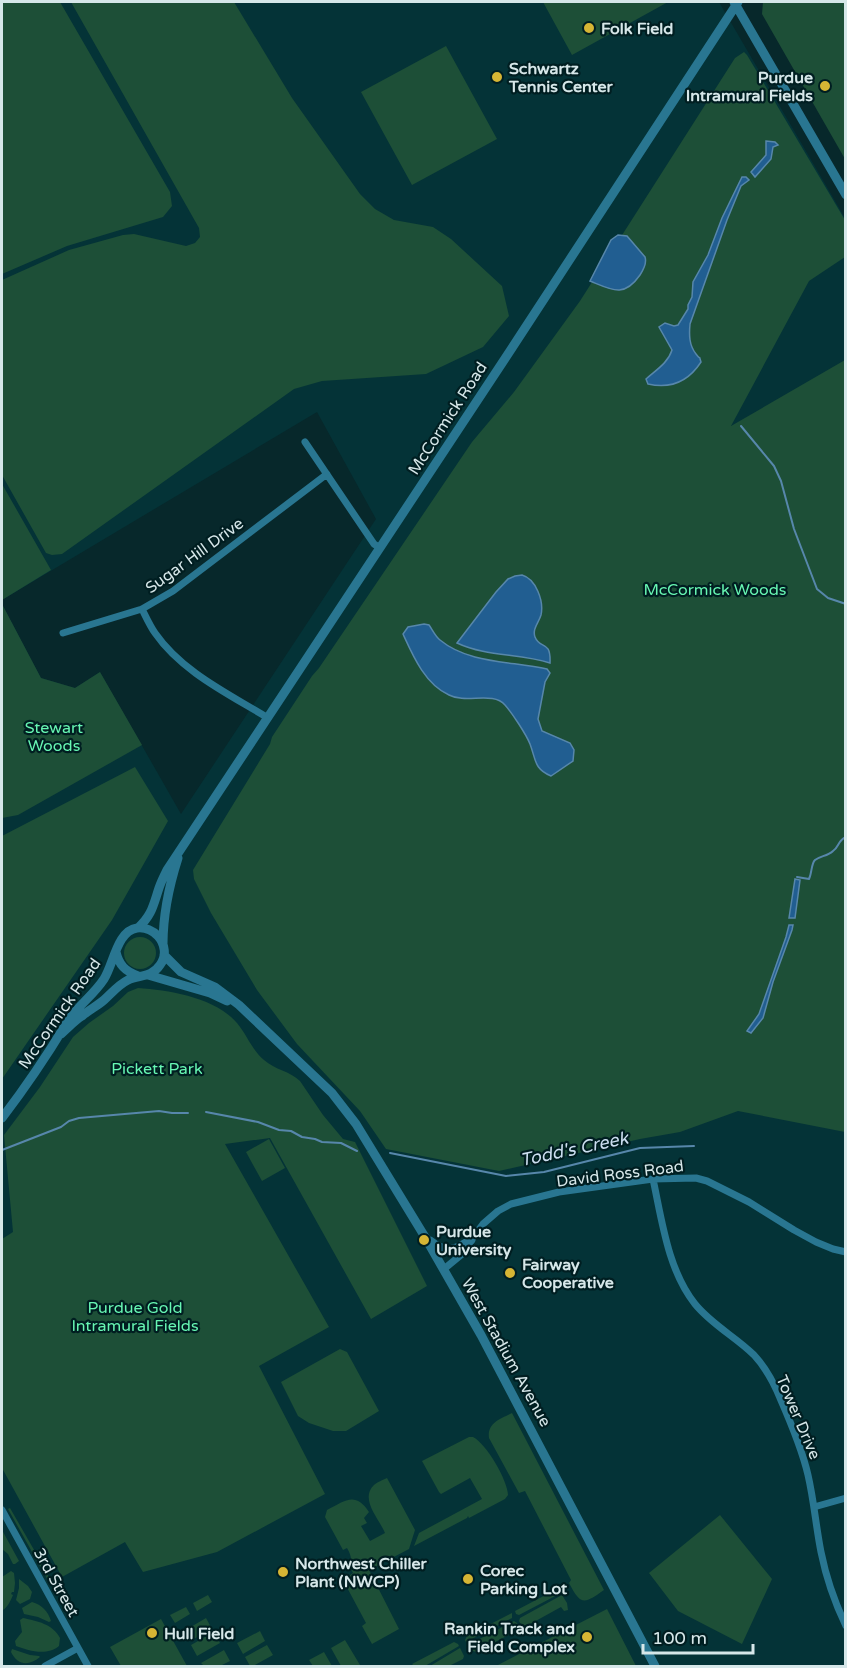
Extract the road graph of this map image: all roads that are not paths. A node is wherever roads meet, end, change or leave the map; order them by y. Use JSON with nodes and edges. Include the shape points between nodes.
{"nodes":[{"id":1,"x":736,"y":3,"type":"edge"},
{"id":2,"x":846,"y":195,"type":"edge"},
{"id":3,"x":305,"y":442,"type":"dead end"},
{"id":4,"x":327,"y":474,"type":"junction"},
{"id":5,"x":380,"y":548,"type":"junction"},
{"id":6,"x":142,"y":609,"type":"junction"},
{"id":7,"x":63,"y":633,"type":"dead end"},
{"id":8,"x":268,"y":718,"type":"junction"},
{"id":9,"x":181,"y":850,"type":"junction"},
{"id":10,"x":138,"y":928,"type":"junction"},
{"id":11,"x":163,"y":944,"type":"junction"},
{"id":12,"x":116,"y":952,"type":"junction"},
{"id":13,"x":164,"y":955,"type":"junction"},
{"id":14,"x":148,"y":975,"type":"junction"},
{"id":15,"x":138,"y":976,"type":"junction"},
{"id":16,"x":254,"y":1020,"type":"junction"},
{"id":17,"x":61,"y":1034,"type":"junction"},
{"id":18,"x":2,"y":1118,"type":"edge"},
{"id":19,"x":653,"y":1179,"type":"junction"},
{"id":20,"x":425,"y":1237,"type":"junction"},
{"id":21,"x":471,"y":1240,"type":"junction"},
{"id":22,"x":846,"y":1252,"type":"edge"},
{"id":23,"x":444,"y":1269,"type":"junction"},
{"id":24,"x":846,"y":1498,"type":"edge"},
{"id":25,"x":814,"y":1507,"type":"junction"},
{"id":26,"x":2,"y":1510,"type":"edge"},
{"id":27,"x":846,"y":1626,"type":"edge"},
{"id":28,"x":78,"y":1648,"type":"junction"},
{"id":29,"x":45,"y":1666,"type":"edge"},
{"id":30,"x":88,"y":1666,"type":"edge"},
{"id":31,"x":655,"y":1666,"type":"edge"}],
"edges":[{"from":1,"to":2,"type":"street"},
{"from":1,"to":5,"type":"street","name":"McCormick Road"},
{"from":3,"to":4,"type":"street"},
{"from":4,"to":5,"type":"street"},
{"from":4,"to":6,"type":"street","name":"Sugar Hill Drive","via":[[173,591]]},
{"from":5,"to":8,"type":"street","name":"McCormick Road"},
{"from":6,"to":7,"type":"street","name":"Sugar Hill Drive"},
{"from":6,"to":8,"type":"street","via":[[155,633],[182,662]]},
{"from":8,"to":9,"type":"street","name":"McCormick Road"},
{"from":9,"to":10,"type":"street","name":"McCormick Road","via":[[167,870],[152,911]]},
{"from":9,"to":11,"type":"street","name":"McCormick Road","via":[[167,900]]},
{"from":10,"to":11,"type":"street","via":[[156,933]]},
{"from":10,"to":12,"type":"street","via":[[121,939]]},
{"from":11,"to":13,"type":"street"},
{"from":12,"to":15,"type":"street","via":[[120,965]]},
{"from":12,"to":17,"type":"street","name":"McCormick Road","via":[[96,991]]},
{"from":13,"to":14,"type":"street","via":[[159,967]]},
{"from":13,"to":16,"type":"street","name":"West Stadium Avenue","via":[[181,972],[215,987]]},
{"from":14,"to":15,"type":"street"},
{"from":14,"to":16,"type":"street","name":"West Stadium Avenue","via":[[210,993]]},
{"from":15,"to":17,"type":"street","via":[[123,983]]},
{"from":16,"to":20,"type":"street","name":"West Stadium Avenue","via":[[345,1108]]},
{"from":17,"to":18,"type":"street","name":"McCormick Road"},
{"from":19,"to":21,"type":"street","name":"David Ross Road","via":[[559,1192],[511,1204],[483,1224]]},
{"from":19,"to":22,"type":"street","name":"David Ross Road","via":[[707,1181],[816,1242]]},
{"from":19,"to":25,"type":"street","name":"Tower Drive","via":[[665,1236],[679,1276],[693,1301],[754,1356],[775,1386],[798,1442]]},
{"from":20,"to":21,"type":"street","via":[[445,1250]]},
{"from":20,"to":23,"type":"street","name":"West Stadium Avenue"},
{"from":21,"to":23,"type":"street","name":"David Ross Road","via":[[467,1250]]},
{"from":23,"to":31,"type":"street","name":"West Stadium Avenue"},
{"from":24,"to":25,"type":"street"},
{"from":25,"to":27,"type":"street","name":"Tower Drive","via":[[824,1562]]},
{"from":26,"to":28,"type":"street","name":"3rd Street"},
{"from":28,"to":29,"type":"street"},
{"from":28,"to":30,"type":"street","name":"3rd Street"}]}
